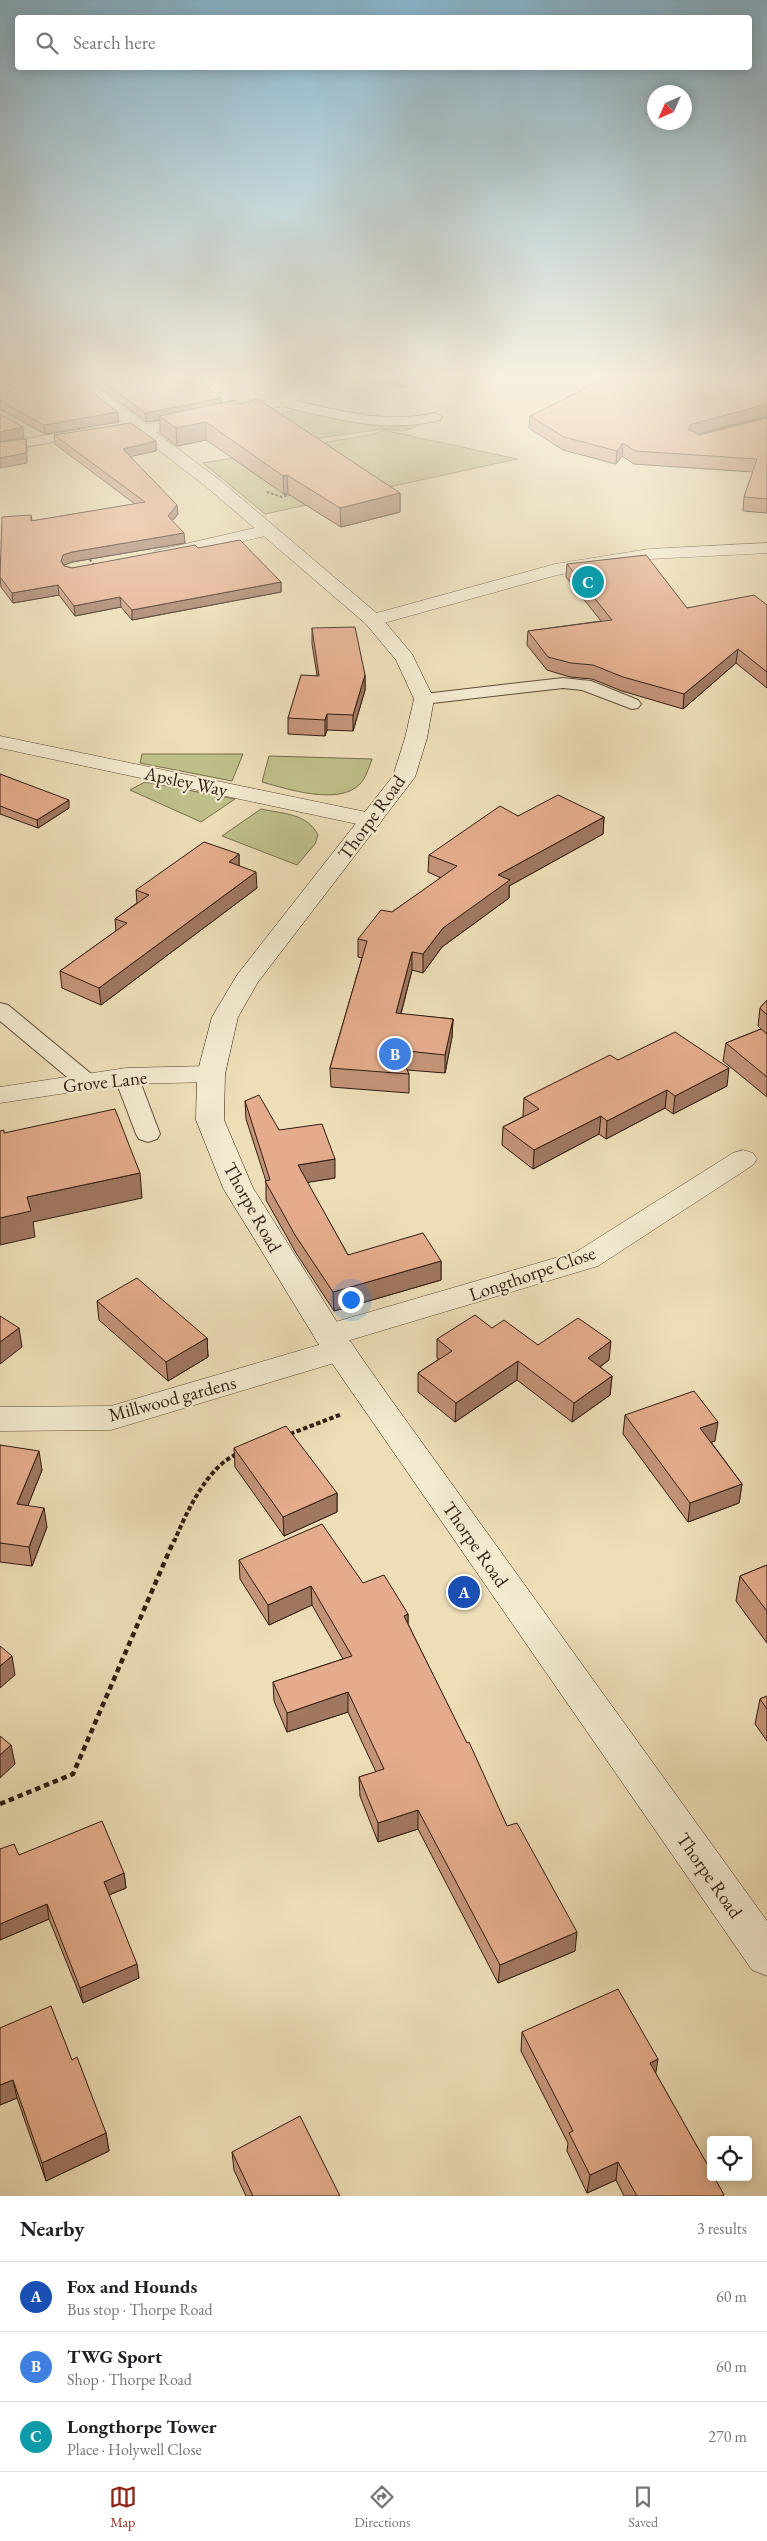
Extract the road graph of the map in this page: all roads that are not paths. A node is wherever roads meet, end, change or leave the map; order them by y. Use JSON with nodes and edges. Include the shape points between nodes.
{"nodes":[{"id":1,"x":208,"y":482,"type":"edge"},
{"id":2,"x":268,"y":530,"type":"junction"},
{"id":3,"x":767,"y":548,"type":"edge"},
{"id":4,"x":90,"y":559,"type":"edge"},
{"id":5,"x":373,"y":620,"type":"junction"},
{"id":6,"x":424,"y":699,"type":"junction"},
{"id":7,"x":632,"y":704,"type":"dead end"},
{"id":8,"x":0,"y":742,"type":"edge"},
{"id":9,"x":371,"y":820,"type":"junction"},
{"id":10,"x":0,"y":1010,"type":"edge"},
{"id":11,"x":211,"y":1074,"type":"junction"},
{"id":12,"x":126,"y":1076,"type":"junction"},
{"id":13,"x":87,"y":1082,"type":"junction"},
{"id":14,"x":0,"y":1095,"type":"edge"},
{"id":15,"x":148,"y":1134,"type":"dead end"},
{"id":16,"x":743,"y":1159,"type":"dead end"},
{"id":17,"x":335,"y":1342,"type":"junction"},
{"id":18,"x":0,"y":1418,"type":"edge"},
{"id":19,"x":767,"y":1956,"type":"edge"}],
"edges":[{"from":1,"to":2,"type":"street"},
{"from":2,"to":4,"type":"street","via":[[173,553]]},
{"from":2,"to":5,"type":"street"},
{"from":3,"to":5,"type":"street","via":[[650,554],[565,568]]},
{"from":5,"to":6,"type":"street","via":[[405,658]]},
{"from":6,"to":7,"type":"lane","via":[[563,683],[585,685]]},
{"from":6,"to":9,"type":"street","name":"Thorpe Road","via":[[404,776]]},
{"from":8,"to":9,"type":"street","name":"Apsley Way"},
{"from":9,"to":11,"type":"street","name":"Thorpe Road","via":[[246,980],[225,1017]]},
{"from":10,"to":13,"type":"lane"},
{"from":11,"to":12,"type":"street","name":"Grove Lane"},
{"from":11,"to":17,"type":"street","name":"Thorpe Road","via":[[210,1120],[238,1188]]},
{"from":12,"to":13,"type":"street","name":"Grove Lane"},
{"from":12,"to":15,"type":"lane"},
{"from":13,"to":14,"type":"street","name":"Grove Lane"},
{"from":16,"to":17,"type":"street","name":"Longthorpe Close","via":[[587,1259]]},
{"from":17,"to":18,"type":"street","name":"Millwood gardens","via":[[111,1418]]},
{"from":17,"to":19,"type":"street","name":"Thorpe Road"}]}
